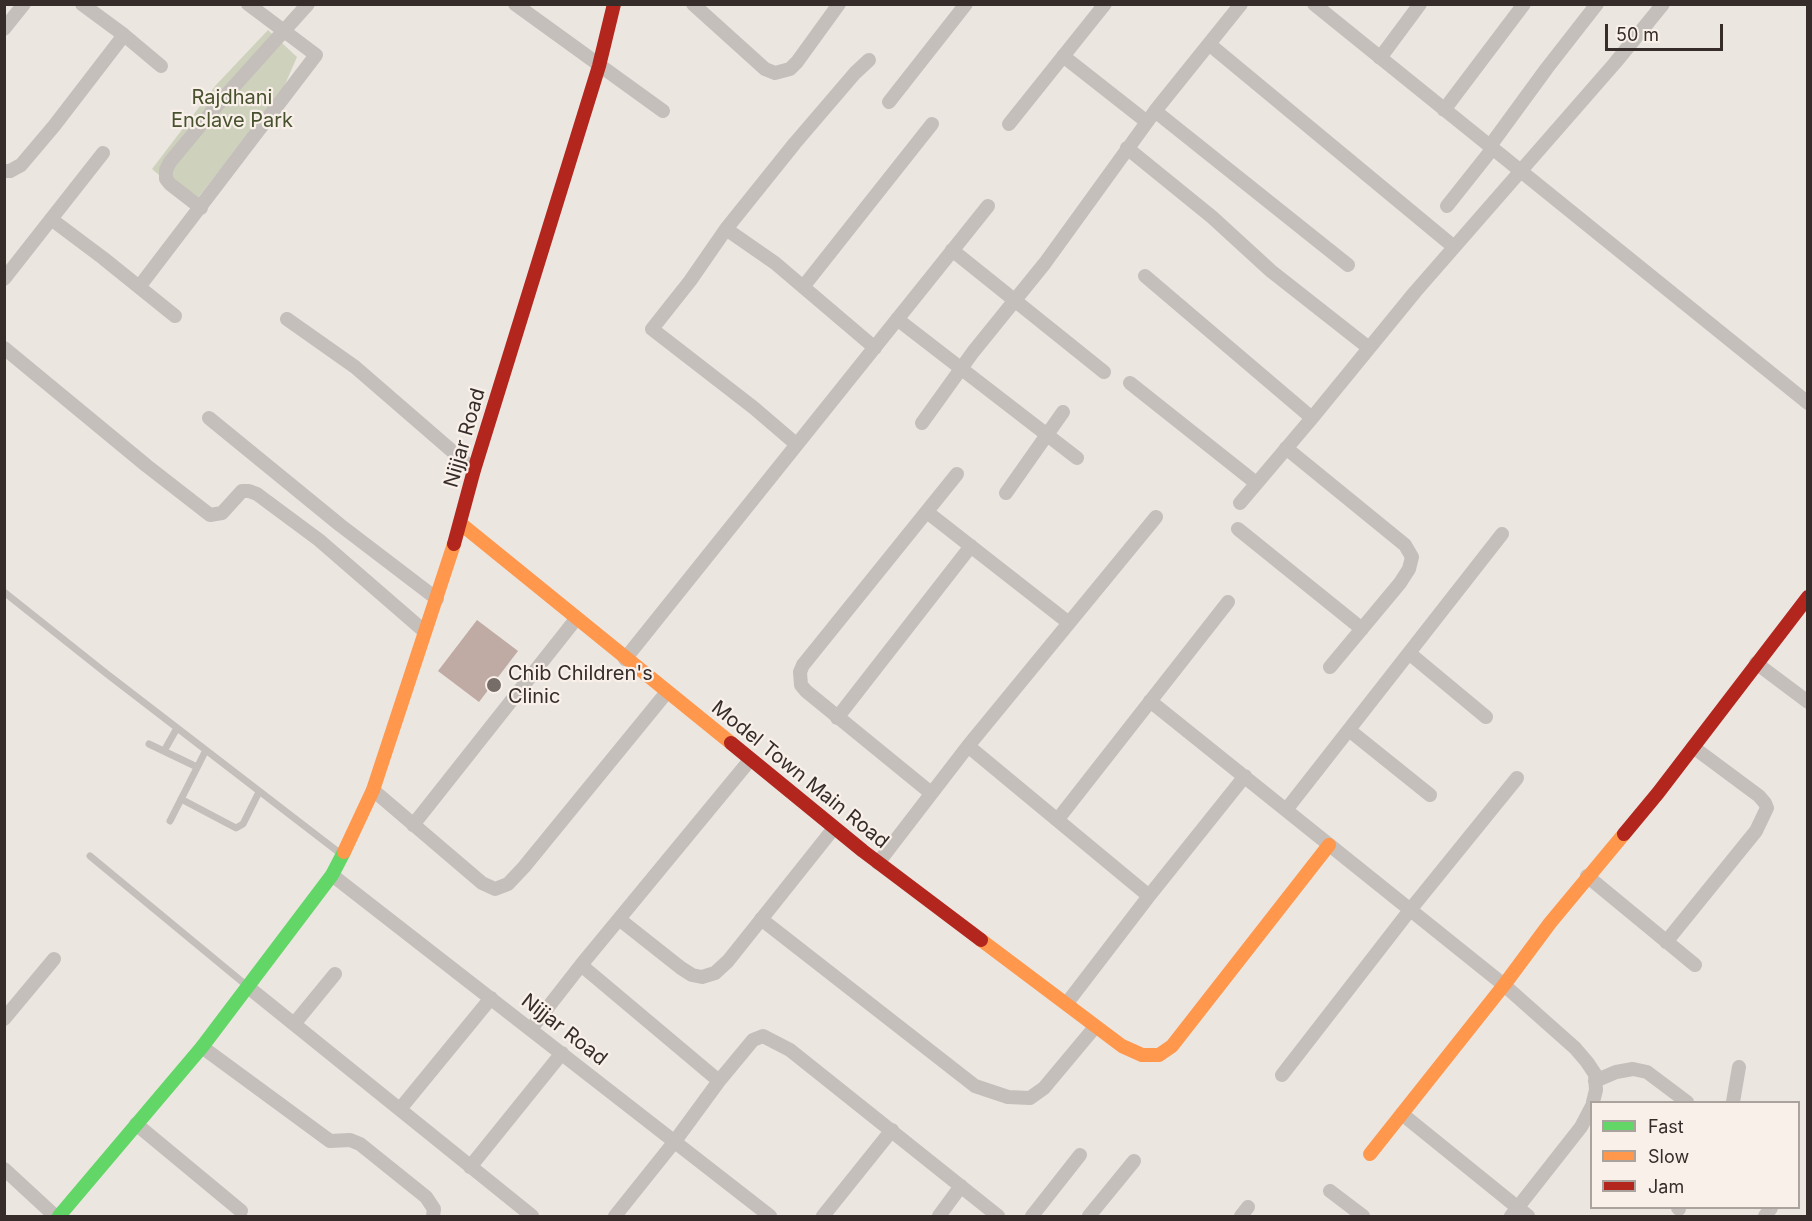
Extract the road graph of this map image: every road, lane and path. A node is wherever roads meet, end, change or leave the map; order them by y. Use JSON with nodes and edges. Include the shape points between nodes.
{"nodes":[{"id":1,"x":24,"y":4,"type":"edge"},
{"id":2,"x":82,"y":4,"type":"edge"},
{"id":3,"x":248,"y":4,"type":"edge"},
{"id":4,"x":308,"y":4,"type":"edge"},
{"id":5,"x":515,"y":4,"type":"edge"},
{"id":6,"x":693,"y":4,"type":"edge"},
{"id":7,"x":839,"y":4,"type":"edge"},
{"id":8,"x":966,"y":4,"type":"edge"},
{"id":9,"x":1105,"y":4,"type":"edge"},
{"id":10,"x":1241,"y":4,"type":"edge"},
{"id":11,"x":1420,"y":4,"type":"edge"},
{"id":12,"x":1524,"y":4,"type":"edge"},
{"id":13,"x":1597,"y":4,"type":"edge"},
{"id":14,"x":1663,"y":4,"type":"edge"},
{"id":15,"x":614,"y":5,"type":"edge"},
{"id":16,"x":1319,"y":6,"type":"edge"},
{"id":17,"x":4,"y":29,"type":"edge"},
{"id":18,"x":283,"y":31,"type":"junction"},
{"id":19,"x":124,"y":35,"type":"junction"},
{"id":20,"x":1209,"y":44,"type":"junction"},
{"id":21,"x":1063,"y":56,"type":"junction"},
{"id":22,"x":1380,"y":58,"type":"junction"},
{"id":23,"x":869,"y":60,"type":"dead end"},
{"id":24,"x":161,"y":66,"type":"dead end"},
{"id":25,"x":599,"y":66,"type":"junction"},
{"id":26,"x":890,"y":102,"type":"dead end"},
{"id":27,"x":1444,"y":110,"type":"junction"},
{"id":28,"x":663,"y":111,"type":"dead end"},
{"id":29,"x":1151,"y":117,"type":"junction"},
{"id":30,"x":932,"y":124,"type":"dead end"},
{"id":31,"x":1009,"y":124,"type":"dead end"},
{"id":32,"x":1492,"y":147,"type":"junction"},
{"id":33,"x":1127,"y":148,"type":"junction"},
{"id":34,"x":103,"y":153,"type":"dead end"},
{"id":35,"x":4,"y":171,"type":"edge"},
{"id":36,"x":1521,"y":172,"type":"junction"},
{"id":37,"x":988,"y":206,"type":"dead end"},
{"id":38,"x":1447,"y":206,"type":"dead end"},
{"id":39,"x":201,"y":208,"type":"junction"},
{"id":40,"x":51,"y":219,"type":"junction"},
{"id":41,"x":726,"y":229,"type":"junction"},
{"id":42,"x":1454,"y":247,"type":"junction"},
{"id":43,"x":951,"y":250,"type":"junction"},
{"id":44,"x":1348,"y":266,"type":"dead end"},
{"id":45,"x":1145,"y":276,"type":"dead end"},
{"id":46,"x":4,"y":279,"type":"edge"},
{"id":47,"x":139,"y":287,"type":"junction"},
{"id":48,"x":803,"y":287,"type":"junction"},
{"id":49,"x":1014,"y":301,"type":"junction"},
{"id":50,"x":174,"y":316,"type":"dead end"},
{"id":51,"x":287,"y":319,"type":"dead end"},
{"id":52,"x":897,"y":319,"type":"junction"},
{"id":53,"x":4,"y":348,"type":"edge"},
{"id":54,"x":875,"y":348,"type":"junction"},
{"id":55,"x":1369,"y":348,"type":"junction"},
{"id":56,"x":962,"y":368,"type":"junction"},
{"id":57,"x":1104,"y":372,"type":"dead end"},
{"id":58,"x":1130,"y":383,"type":"dead end"},
{"id":59,"x":1808,"y":403,"type":"edge"},
{"id":60,"x":1063,"y":412,"type":"dead end"},
{"id":61,"x":209,"y":418,"type":"dead end"},
{"id":62,"x":1312,"y":418,"type":"junction"},
{"id":63,"x":922,"y":423,"type":"dead end"},
{"id":64,"x":1048,"y":435,"type":"junction"},
{"id":65,"x":796,"y":444,"type":"junction"},
{"id":66,"x":1286,"y":448,"type":"junction"},
{"id":67,"x":1077,"y":458,"type":"dead end"},
{"id":68,"x":474,"y":470,"type":"junction"},
{"id":69,"x":957,"y":474,"type":"dead end"},
{"id":70,"x":1256,"y":483,"type":"junction"},
{"id":71,"x":1006,"y":493,"type":"dead end"},
{"id":72,"x":1240,"y":503,"type":"dead end"},
{"id":73,"x":927,"y":512,"type":"junction"},
{"id":74,"x":1156,"y":517,"type":"dead end"},
{"id":75,"x":461,"y":524,"type":"junction"},
{"id":76,"x":1238,"y":529,"type":"dead end"},
{"id":77,"x":1503,"y":534,"type":"dead end"},
{"id":78,"x":971,"y":546,"type":"junction"},
{"id":79,"x":4,"y":592,"type":"edge"},
{"id":80,"x":1808,"y":597,"type":"edge"},
{"id":81,"x":436,"y":599,"type":"junction"},
{"id":82,"x":1228,"y":602,"type":"dead end"},
{"id":83,"x":576,"y":619,"type":"junction"},
{"id":84,"x":1069,"y":623,"type":"junction"},
{"id":85,"x":1362,"y":629,"type":"junction"},
{"id":86,"x":424,"y":631,"type":"junction"},
{"id":87,"x":1409,"y":653,"type":"junction"},
{"id":88,"x":625,"y":659,"type":"junction"},
{"id":89,"x":1756,"y":663,"type":"junction"},
{"id":90,"x":1329,"y":667,"type":"dead end"},
{"id":91,"x":667,"y":692,"type":"junction"},
{"id":92,"x":1150,"y":700,"type":"junction"},
{"id":93,"x":1808,"y":702,"type":"edge"},
{"id":94,"x":1486,"y":717,"type":"dead end"},
{"id":95,"x":837,"y":718,"type":"junction"},
{"id":96,"x":177,"y":728,"type":"junction"},
{"id":97,"x":1349,"y":730,"type":"junction"},
{"id":98,"x":149,"y":744,"type":"dead end"},
{"id":99,"x":968,"y":746,"type":"junction"},
{"id":100,"x":1693,"y":747,"type":"junction"},
{"id":101,"x":206,"y":750,"type":"junction"},
{"id":102,"x":164,"y":751,"type":"junction"},
{"id":103,"x":750,"y":760,"type":"junction"},
{"id":104,"x":197,"y":767,"type":"junction"},
{"id":105,"x":1245,"y":776,"type":"junction"},
{"id":106,"x":1517,"y":778,"type":"dead end"},
{"id":107,"x":373,"y":790,"type":"junction"},
{"id":108,"x":259,"y":792,"type":"junction"},
{"id":109,"x":931,"y":793,"type":"junction"},
{"id":110,"x":1430,"y":795,"type":"dead end"},
{"id":111,"x":181,"y":799,"type":"junction"},
{"id":112,"x":1286,"y":810,"type":"junction"},
{"id":113,"x":1058,"y":819,"type":"junction"},
{"id":114,"x":170,"y":821,"type":"dead end"},
{"id":115,"x":413,"y":825,"type":"junction"},
{"id":116,"x":834,"y":828,"type":"junction"},
{"id":117,"x":1329,"y":845,"type":"junction"},
{"id":118,"x":343,"y":855,"type":"junction"},
{"id":119,"x":90,"y":856,"type":"dead end"},
{"id":120,"x":878,"y":863,"type":"junction"},
{"id":121,"x":332,"y":875,"type":"junction"},
{"id":122,"x":1587,"y":876,"type":"junction"},
{"id":123,"x":1149,"y":896,"type":"junction"},
{"id":124,"x":1410,"y":910,"type":"junction"},
{"id":125,"x":619,"y":919,"type":"junction"},
{"id":126,"x":761,"y":919,"type":"junction"},
{"id":127,"x":1666,"y":942,"type":"junction"},
{"id":128,"x":54,"y":959,"type":"dead end"},
{"id":129,"x":581,"y":964,"type":"junction"},
{"id":130,"x":1695,"y":965,"type":"dead end"},
{"id":131,"x":335,"y":974,"type":"dead end"},
{"id":132,"x":1504,"y":986,"type":"junction"},
{"id":133,"x":248,"y":987,"type":"junction"},
{"id":134,"x":491,"y":998,"type":"junction"},
{"id":135,"x":1067,"y":1003,"type":"junction"},
{"id":136,"x":4,"y":1019,"type":"edge"},
{"id":137,"x":294,"y":1024,"type":"junction"},
{"id":138,"x":1095,"y":1027,"type":"junction"},
{"id":139,"x":531,"y":1029,"type":"junction"},
{"id":140,"x":202,"y":1047,"type":"junction"},
{"id":141,"x":562,"y":1053,"type":"junction"},
{"id":142,"x":1739,"y":1067,"type":"dead end"},
{"id":143,"x":1282,"y":1075,"type":"dead end"},
{"id":144,"x":719,"y":1081,"type":"junction"},
{"id":145,"x":1595,"y":1081,"type":"junction"},
{"id":146,"x":1593,"y":1101,"type":"edge"},
{"id":147,"x":1686,"y":1101,"type":"edge"},
{"id":148,"x":1733,"y":1101,"type":"edge"},
{"id":149,"x":400,"y":1109,"type":"junction"},
{"id":150,"x":1590,"y":1113,"type":"edge"},
{"id":151,"x":1402,"y":1114,"type":"junction"},
{"id":152,"x":136,"y":1124,"type":"junction"},
{"id":153,"x":892,"y":1130,"type":"junction"},
{"id":154,"x":1586,"y":1131,"type":"edge"},
{"id":155,"x":675,"y":1141,"type":"junction"},
{"id":156,"x":1370,"y":1154,"type":"dead end"},
{"id":157,"x":1080,"y":1155,"type":"dead end"},
{"id":158,"x":1134,"y":1161,"type":"dead end"},
{"id":159,"x":470,"y":1167,"type":"junction"},
{"id":160,"x":4,"y":1168,"type":"edge"},
{"id":161,"x":961,"y":1186,"type":"junction"},
{"id":162,"x":1330,"y":1191,"type":"dead end"},
{"id":163,"x":241,"y":1211,"type":"dead end"},
{"id":164,"x":1518,"y":1214,"type":"edge"},
{"id":165,"x":57,"y":1216,"type":"edge"},
{"id":166,"x":433,"y":1216,"type":"edge"},
{"id":167,"x":532,"y":1216,"type":"edge"},
{"id":168,"x":615,"y":1216,"type":"edge"},
{"id":169,"x":770,"y":1216,"type":"edge"},
{"id":170,"x":823,"y":1216,"type":"edge"},
{"id":171,"x":939,"y":1216,"type":"edge"},
{"id":172,"x":998,"y":1216,"type":"edge"},
{"id":173,"x":1032,"y":1216,"type":"edge"},
{"id":174,"x":1089,"y":1216,"type":"edge"},
{"id":175,"x":1363,"y":1216,"type":"edge"}],
"edges":[{"from":1,"to":17,"type":"street"},
{"from":2,"to":19,"type":"street"},
{"from":3,"to":18,"type":"street"},
{"from":4,"to":18,"type":"street"},
{"from":5,"to":25,"type":"street"},
{"from":6,"to":7,"type":"street","via":[[765,69],[775,73],[790,69],[797,62]]},
{"from":8,"to":26,"type":"street"},
{"from":9,"to":21,"type":"street"},
{"from":10,"to":20,"type":"street"},
{"from":11,"to":22,"type":"street"},
{"from":12,"to":27,"type":"street"},
{"from":13,"to":32,"type":"street"},
{"from":14,"to":36,"type":"street"},
{"from":15,"to":25,"type":"street","name":"Nijjar Road"},
{"from":16,"to":22,"type":"street"},
{"from":18,"to":39,"type":"street","via":[[316,55]]},
{"from":18,"to":39,"type":"street","via":[[166,170],[170,184]]},
{"from":19,"to":24,"type":"street"},
{"from":19,"to":35,"type":"street","via":[[21,165]]},
{"from":20,"to":29,"type":"street"},
{"from":20,"to":42,"type":"street"},
{"from":21,"to":29,"type":"street"},
{"from":21,"to":31,"type":"street"},
{"from":22,"to":27,"type":"street"},
{"from":23,"to":41,"type":"street","via":[[824,108]]},
{"from":25,"to":28,"type":"street"},
{"from":25,"to":68,"type":"street","name":"Nijjar Road"},
{"from":27,"to":32,"type":"street"},
{"from":29,"to":33,"type":"street"},
{"from":29,"to":44,"type":"street"},
{"from":30,"to":48,"type":"street"},
{"from":32,"to":36,"type":"street"},
{"from":32,"to":38,"type":"street"},
{"from":33,"to":49,"type":"street"},
{"from":33,"to":55,"type":"street","via":[[1271,272]]},
{"from":34,"to":40,"type":"street"},
{"from":36,"to":42,"type":"street"},
{"from":36,"to":59,"type":"street"},
{"from":37,"to":43,"type":"street"},
{"from":39,"to":47,"type":"street"},
{"from":40,"to":46,"type":"street"},
{"from":40,"to":47,"type":"street"},
{"from":41,"to":48,"type":"street"},
{"from":41,"to":65,"type":"street","via":[[652,329]]},
{"from":42,"to":55,"type":"street"},
{"from":43,"to":49,"type":"street"},
{"from":43,"to":52,"type":"street"},
{"from":45,"to":62,"type":"street"},
{"from":47,"to":50,"type":"street"},
{"from":48,"to":54,"type":"street"},
{"from":49,"to":56,"type":"street"},
{"from":49,"to":57,"type":"street"},
{"from":51,"to":68,"type":"street","via":[[355,367]]},
{"from":52,"to":54,"type":"street"},
{"from":52,"to":56,"type":"street"},
{"from":53,"to":86,"type":"street","via":[[210,515],[222,513],[242,491],[257,494],[319,540]]},
{"from":54,"to":65,"type":"street"},
{"from":55,"to":62,"type":"street"},
{"from":56,"to":63,"type":"street"},
{"from":56,"to":64,"type":"street"},
{"from":58,"to":70,"type":"street"},
{"from":60,"to":64,"type":"street"},
{"from":61,"to":81,"type":"street"},
{"from":62,"to":66,"type":"street"},
{"from":64,"to":67,"type":"street"},
{"from":64,"to":71,"type":"street"},
{"from":65,"to":88,"type":"street"},
{"from":66,"to":70,"type":"street"},
{"from":66,"to":85,"type":"street","via":[[1405,545],[1412,557],[1400,583]]},
{"from":68,"to":75,"type":"street","name":"Nijjar Road"},
{"from":69,"to":73,"type":"street"},
{"from":70,"to":72,"type":"street"},
{"from":73,"to":78,"type":"street"},
{"from":73,"to":95,"type":"street","via":[[800,672],[801,685]]},
{"from":74,"to":84,"type":"street"},
{"from":75,"to":81,"type":"street","name":"Nijjar Road"},
{"from":75,"to":83,"type":"street","name":"Model Town Main Road"},
{"from":76,"to":85,"type":"street"},
{"from":77,"to":87,"type":"street"},
{"from":78,"to":84,"type":"street"},
{"from":78,"to":95,"type":"street"},
{"from":79,"to":96,"type":"lane"},
{"from":80,"to":89,"type":"street"},
{"from":81,"to":86,"type":"street","name":"Nijjar Road"},
{"from":82,"to":92,"type":"street"},
{"from":83,"to":88,"type":"street","name":"Model Town Main Road"},
{"from":83,"to":115,"type":"street"},
{"from":84,"to":99,"type":"street"},
{"from":85,"to":90,"type":"street"},
{"from":86,"to":107,"type":"street","name":"Nijjar Road"},
{"from":87,"to":94,"type":"street"},
{"from":87,"to":97,"type":"street"},
{"from":88,"to":91,"type":"street","name":"Model Town Main Road"},
{"from":89,"to":93,"type":"street"},
{"from":89,"to":100,"type":"street"},
{"from":91,"to":103,"type":"street","name":"Model Town Main Road"},
{"from":91,"to":115,"type":"street","via":[[508,885],[495,889],[482,883]]},
{"from":92,"to":105,"type":"street"},
{"from":92,"to":113,"type":"street"},
{"from":95,"to":109,"type":"street"},
{"from":96,"to":101,"type":"lane"},
{"from":96,"to":102,"type":"lane"},
{"from":97,"to":110,"type":"street"},
{"from":97,"to":112,"type":"street"},
{"from":98,"to":102,"type":"lane"},
{"from":99,"to":109,"type":"street"},
{"from":99,"to":113,"type":"street"},
{"from":100,"to":122,"type":"street"},
{"from":100,"to":127,"type":"street","via":[[1759,796],[1767,808],[1756,831]]},
{"from":101,"to":104,"type":"lane"},
{"from":101,"to":108,"type":"lane"},
{"from":102,"to":104,"type":"lane"},
{"from":103,"to":116,"type":"street","name":"Model Town Main Road"},
{"from":103,"to":125,"type":"street"},
{"from":104,"to":111,"type":"lane"},
{"from":105,"to":112,"type":"street"},
{"from":105,"to":123,"type":"street"},
{"from":106,"to":124,"type":"street"},
{"from":107,"to":115,"type":"street"},
{"from":107,"to":118,"type":"street","name":"Nijjar Road"},
{"from":108,"to":111,"type":"lane","via":[[243,824],[236,828]]},
{"from":108,"to":118,"type":"lane"},
{"from":109,"to":120,"type":"street"},
{"from":111,"to":114,"type":"lane"},
{"from":112,"to":117,"type":"street"},
{"from":113,"to":123,"type":"street"},
{"from":116,"to":120,"type":"street","name":"Model Town Main Road"},
{"from":116,"to":126,"type":"street"},
{"from":117,"to":124,"type":"street"},
{"from":117,"to":138,"type":"street","name":"Model Town Main Road","via":[[1173,1046],[1152,1056],[1142,1055]]},
{"from":118,"to":121,"type":"street","name":"Nijjar Road"},
{"from":119,"to":133,"type":"lane"},
{"from":120,"to":135,"type":"street","name":"Model Town Main Road"},
{"from":121,"to":133,"type":"street","name":"Nijjar Road"},
{"from":121,"to":134,"type":"street","name":"Nijjar Road"},
{"from":122,"to":127,"type":"street"},
{"from":122,"to":132,"type":"street"},
{"from":123,"to":135,"type":"street"},
{"from":124,"to":132,"type":"street"},
{"from":124,"to":143,"type":"street"},
{"from":125,"to":126,"type":"street","via":[[681,968],[702,977],[715,973],[728,961]]},
{"from":125,"to":129,"type":"street"},
{"from":126,"to":138,"type":"street","via":[[975,1086],[1008,1097],[1030,1098],[1044,1088]]},
{"from":127,"to":130,"type":"street"},
{"from":128,"to":136,"type":"street"},
{"from":129,"to":139,"type":"street"},
{"from":129,"to":144,"type":"street"},
{"from":131,"to":137,"type":"street"},
{"from":132,"to":145,"type":"street","via":[[1575,1048],[1595,1074]]},
{"from":132,"to":151,"type":"street"},
{"from":133,"to":137,"type":"street"},
{"from":133,"to":140,"type":"street","name":"Nijjar Road"},
{"from":134,"to":139,"type":"street","name":"Nijjar Road"},
{"from":134,"to":149,"type":"street"},
{"from":135,"to":138,"type":"street","name":"Model Town Main Road"},
{"from":137,"to":149,"type":"street"},
{"from":139,"to":141,"type":"street","name":"Nijjar Road"},
{"from":140,"to":152,"type":"street","name":"Nijjar Road"},
{"from":140,"to":166,"type":"street","via":[[330,1141],[360,1144],[426,1197],[434,1209]]},
{"from":141,"to":155,"type":"street","name":"Nijjar Road"},
{"from":141,"to":159,"type":"street"},
{"from":142,"to":148,"type":"street"},
{"from":144,"to":153,"type":"street","via":[[753,1040],[763,1036],[790,1050]]},
{"from":144,"to":155,"type":"street"},
{"from":145,"to":146,"type":"street"},
{"from":145,"to":147,"type":"street","via":[[1633,1069],[1647,1072]]},
{"from":149,"to":159,"type":"street"},
{"from":150,"to":154,"type":"street"},
{"from":151,"to":156,"type":"street"},
{"from":151,"to":164,"type":"street"},
{"from":152,"to":163,"type":"street"},
{"from":152,"to":165,"type":"street","name":"Nijjar Road"},
{"from":153,"to":161,"type":"street"},
{"from":153,"to":170,"type":"street"},
{"from":154,"to":164,"type":"street"},
{"from":155,"to":168,"type":"street"},
{"from":155,"to":169,"type":"street","name":"Nijjar Road"},
{"from":157,"to":173,"type":"street"},
{"from":158,"to":174,"type":"street"},
{"from":159,"to":167,"type":"street"},
{"from":160,"to":165,"type":"street"},
{"from":161,"to":171,"type":"street"},
{"from":161,"to":172,"type":"street"},
{"from":162,"to":175,"type":"street"}]}
